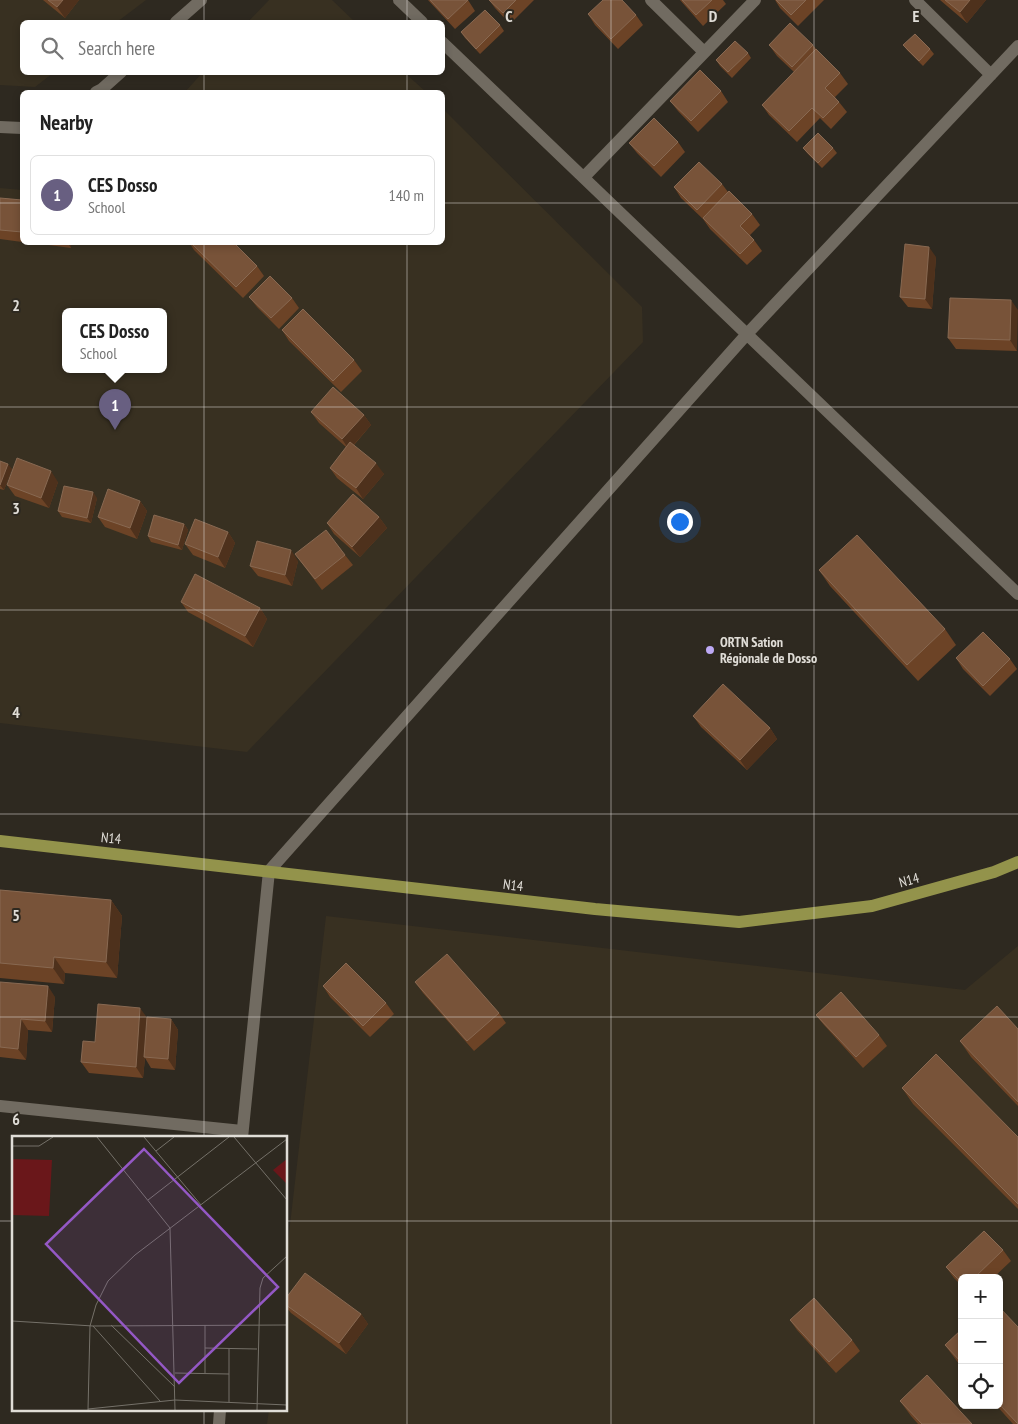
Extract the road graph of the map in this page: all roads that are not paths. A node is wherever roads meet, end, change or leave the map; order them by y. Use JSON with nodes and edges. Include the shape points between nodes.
{"nodes":[{"id":1,"x":201,"y":0,"type":"edge"},
{"id":2,"x":399,"y":0,"type":"edge"},
{"id":3,"x":651,"y":0,"type":"edge"},
{"id":4,"x":755,"y":0,"type":"edge"},
{"id":5,"x":916,"y":0,"type":"edge"},
{"id":6,"x":178,"y":20,"type":"edge"},
{"id":7,"x":420,"y":20,"type":"edge"},
{"id":8,"x":445,"y":45,"type":"edge"},
{"id":9,"x":1018,"y":46,"type":"edge"},
{"id":10,"x":704,"y":52,"type":"junction"},
{"id":11,"x":118,"y":75,"type":"edge"},
{"id":12,"x":991,"y":75,"type":"junction"},
{"id":13,"x":100,"y":90,"type":"edge"},
{"id":14,"x":0,"y":127,"type":"edge"},
{"id":15,"x":20,"y":128,"type":"edge"},
{"id":16,"x":584,"y":177,"type":"junction"},
{"id":17,"x":746,"y":334,"type":"junction"},
{"id":18,"x":1018,"y":594,"type":"edge"},
{"id":19,"x":0,"y":841,"type":"edge"},
{"id":20,"x":1018,"y":862,"type":"edge"},
{"id":21,"x":269,"y":871,"type":"junction"},
{"id":22,"x":0,"y":1106,"type":"edge"},
{"id":23,"x":242,"y":1134,"type":"edge"}],
"edges":[{"from":1,"to":6,"type":"street"},
{"from":2,"to":7,"type":"street"},
{"from":3,"to":10,"type":"street"},
{"from":4,"to":10,"type":"street"},
{"from":5,"to":12,"type":"street"},
{"from":8,"to":16,"type":"street"},
{"from":9,"to":12,"type":"street"},
{"from":10,"to":16,"type":"street"},
{"from":11,"to":13,"type":"street"},
{"from":12,"to":17,"type":"street"},
{"from":14,"to":15,"type":"street"},
{"from":16,"to":17,"type":"street"},
{"from":17,"to":18,"type":"street"},
{"from":17,"to":21,"type":"street"},
{"from":19,"to":21,"type":"main road","name":"N14"},
{"from":20,"to":21,"type":"main road","name":"N14","via":[[994,872],[872,906],[739,922],[595,909]]},
{"from":21,"to":23,"type":"street"},
{"from":22,"to":23,"type":"street"}]}
